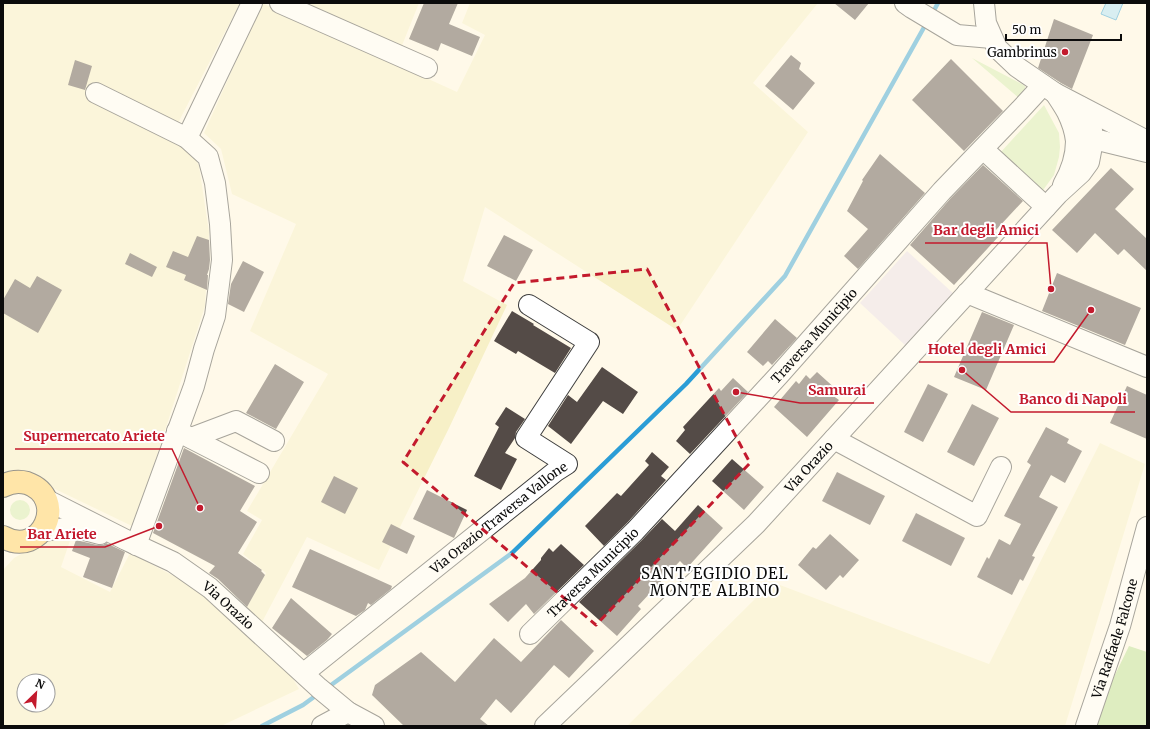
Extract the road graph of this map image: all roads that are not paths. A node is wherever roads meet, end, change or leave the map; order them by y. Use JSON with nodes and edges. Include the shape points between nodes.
{"nodes":[{"id":1,"x":252,"y":3,"type":"edge"},
{"id":2,"x":280,"y":3,"type":"edge"},
{"id":3,"x":905,"y":3,"type":"edge"},
{"id":4,"x":984,"y":3,"type":"edge"},
{"id":5,"x":992,"y":38,"type":"junction"},
{"id":6,"x":427,"y":68,"type":"dead end"},
{"id":7,"x":1049,"y":89,"type":"junction"},
{"id":8,"x":96,"y":93,"type":"dead end"},
{"id":9,"x":1081,"y":107,"type":"junction"},
{"id":10,"x":1080,"y":134,"type":"junction"},
{"id":11,"x":187,"y":138,"type":"junction"},
{"id":12,"x":1145,"y":145,"type":"edge"},
{"id":13,"x":983,"y":148,"type":"junction"},
{"id":14,"x":1089,"y":162,"type":"junction"},
{"id":15,"x":1052,"y":201,"type":"junction"},
{"id":16,"x":967,"y":293,"type":"junction"},
{"id":17,"x":529,"y":305,"type":"dead end"},
{"id":18,"x":1147,"y":367,"type":"edge"},
{"id":19,"x":184,"y":434,"type":"junction"},
{"id":20,"x":834,"y":439,"type":"junction"},
{"id":21,"x":274,"y":441,"type":"dead end"},
{"id":22,"x":1001,"y":467,"type":"dead end"},
{"id":23,"x":259,"y":474,"type":"dead end"},
{"id":24,"x":7,"y":482,"type":"edge"},
{"id":25,"x":45,"y":498,"type":"junction"},
{"id":26,"x":1147,"y":527,"type":"edge"},
{"id":27,"x":42,"y":531,"type":"junction"},
{"id":28,"x":131,"y":542,"type":"junction"},
{"id":29,"x":8,"y":545,"type":"edge"},
{"id":30,"x":530,"y":634,"type":"dead end"},
{"id":31,"x":304,"y":673,"type":"junction"},
{"id":32,"x":348,"y":712,"type":"junction"},
{"id":33,"x":322,"y":726,"type":"edge"},
{"id":34,"x":374,"y":726,"type":"edge"},
{"id":35,"x":545,"y":726,"type":"edge"},
{"id":36,"x":1086,"y":726,"type":"edge"}],
"edges":[{"from":1,"to":11,"type":"street"},
{"from":2,"to":6,"type":"street"},
{"from":3,"to":5,"type":"street","via":[[953,33]]},
{"from":4,"to":5,"type":"street","via":[[986,23]]},
{"from":5,"to":7,"type":"street","via":[[997,48],[1018,67]]},
{"from":7,"to":9,"type":"street"},
{"from":7,"to":10,"type":"street"},
{"from":7,"to":13,"type":"street","name":"Traversa Municipio"},
{"from":8,"to":11,"type":"street"},
{"from":9,"to":10,"type":"street","via":[[1092,130]]},
{"from":9,"to":12,"type":"street"},
{"from":10,"to":12,"type":"street","via":[[1098,140]]},
{"from":10,"to":14,"type":"street","via":[[1092,146]]},
{"from":10,"to":15,"type":"street","via":[[1069,176]]},
{"from":11,"to":19,"type":"street","via":[[208,157],[210,163],[215,183],[222,260],[215,316],[194,386]]},
{"from":12,"to":14,"type":"street"},
{"from":13,"to":15,"type":"street"},
{"from":13,"to":30,"type":"street","name":"Traversa Municipio","via":[[780,375],[635,531]]},
{"from":14,"to":15,"type":"street"},
{"from":15,"to":16,"type":"street","name":"Via Orazio"},
{"from":16,"to":18,"type":"street"},
{"from":16,"to":20,"type":"street","name":"Via Orazio"},
{"from":17,"to":31,"type":"street","name":"Via Orazio Traversa Vallone","via":[[590,342],[526,438],[567,464]]},
{"from":19,"to":21,"type":"street","via":[[236,421]]},
{"from":19,"to":23,"type":"street"},
{"from":19,"to":28,"type":"street"},
{"from":20,"to":22,"type":"street","via":[[977,516]]},
{"from":20,"to":35,"type":"street","name":"Via Orazio","via":[[756,524]]},
{"from":24,"to":25,"type":"main road","via":[[32,485]]},
{"from":25,"to":27,"type":"main road","via":[[48,515]]},
{"from":25,"to":28,"type":"street"},
{"from":26,"to":36,"type":"street","name":"Via Raffaele Falcone","via":[[1120,626]]},
{"from":27,"to":28,"type":"street","via":[[81,529]]},
{"from":27,"to":29,"type":"main road","via":[[26,541]]},
{"from":28,"to":31,"type":"street","name":"Via Orazio","via":[[173,562],[210,588]]},
{"from":31,"to":32,"type":"street","name":"Via Orazio"},
{"from":32,"to":33,"type":"street"},
{"from":32,"to":34,"type":"street"}]}
